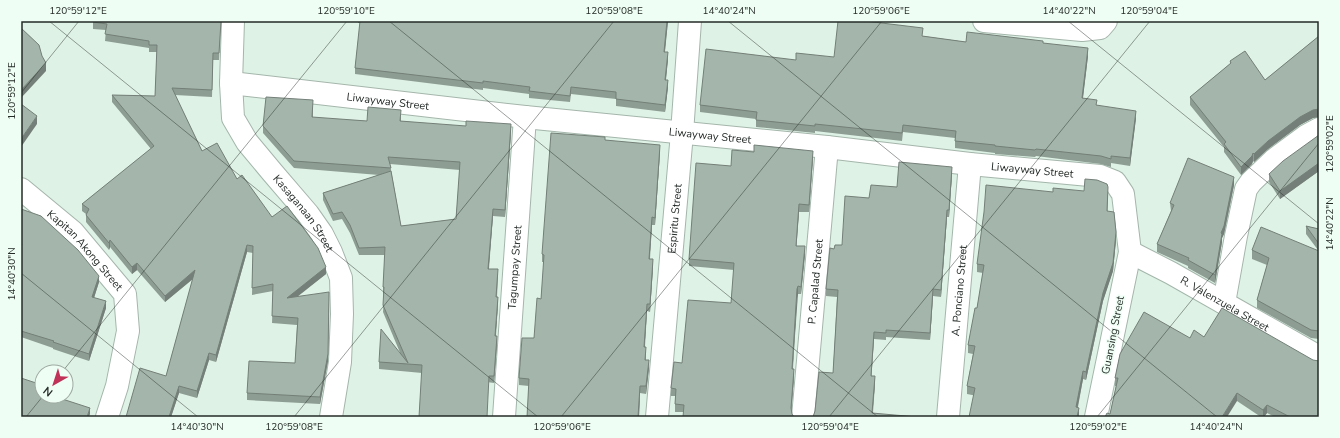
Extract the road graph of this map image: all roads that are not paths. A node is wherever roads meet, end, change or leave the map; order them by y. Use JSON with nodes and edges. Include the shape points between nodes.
{"nodes":[{"id":1,"x":233,"y":21,"type":"edge"},
{"id":2,"x":690,"y":21,"type":"edge"},
{"id":3,"x":984,"y":21,"type":"edge"},
{"id":4,"x":1106,"y":21,"type":"edge"},
{"id":5,"x":231,"y":83,"type":"junction"},
{"id":6,"x":525,"y":117,"type":"junction"},
{"id":7,"x":1319,"y":129,"type":"edge"},
{"id":8,"x":682,"y":133,"type":"junction"},
{"id":9,"x":827,"y":147,"type":"junction"},
{"id":10,"x":970,"y":164,"type":"junction"},
{"id":11,"x":21,"y":190,"type":"edge"},
{"id":12,"x":1130,"y":252,"type":"junction"},
{"id":13,"x":1224,"y":303,"type":"junction"},
{"id":14,"x":1319,"y":357,"type":"edge"},
{"id":15,"x":108,"y":417,"type":"edge"},
{"id":16,"x":331,"y":417,"type":"edge"},
{"id":17,"x":504,"y":417,"type":"edge"},
{"id":18,"x":656,"y":417,"type":"edge"},
{"id":19,"x":804,"y":417,"type":"edge"},
{"id":20,"x":948,"y":417,"type":"edge"},
{"id":21,"x":1096,"y":417,"type":"edge"}],
"edges":[{"from":1,"to":5,"type":"street","name":"Kasaganaan Street"},
{"from":2,"to":8,"type":"street","name":"Espiritu Street"},
{"from":3,"to":4,"type":"street","via":[[1082,30],[1100,28]]},
{"from":5,"to":6,"type":"street","name":"Liwayway Street"},
{"from":5,"to":16,"type":"street","name":"Kasaganaan Street","via":[[233,118],[247,142],[317,227],[331,252],[341,278],[340,362]]},
{"from":6,"to":8,"type":"street","name":"Liwayway Street"},
{"from":6,"to":17,"type":"street","name":"Tagumpay Street"},
{"from":7,"to":13,"type":"street","via":[[1275,159],[1246,189]]},
{"from":8,"to":9,"type":"street","name":"Liwayway Street"},
{"from":8,"to":18,"type":"street","name":"Espiritu Street"},
{"from":9,"to":10,"type":"street","name":"Liwayway Street"},
{"from":9,"to":19,"type":"street","name":"P. Capalad Street"},
{"from":10,"to":12,"type":"street","name":"Liwayway Street","via":[[1100,176],[1115,182],[1123,194]]},
{"from":10,"to":20,"type":"street","name":"A. Ponciano Street"},
{"from":11,"to":15,"type":"street","name":"Kapitan Akong Street","via":[[73,232],[125,294],[128,331]]},
{"from":12,"to":13,"type":"street","name":"R. Valenzuela Street"},
{"from":12,"to":21,"type":"street","name":"Guansing Street"},
{"from":13,"to":14,"type":"street","name":"R. Valenzuela Street"}]}
